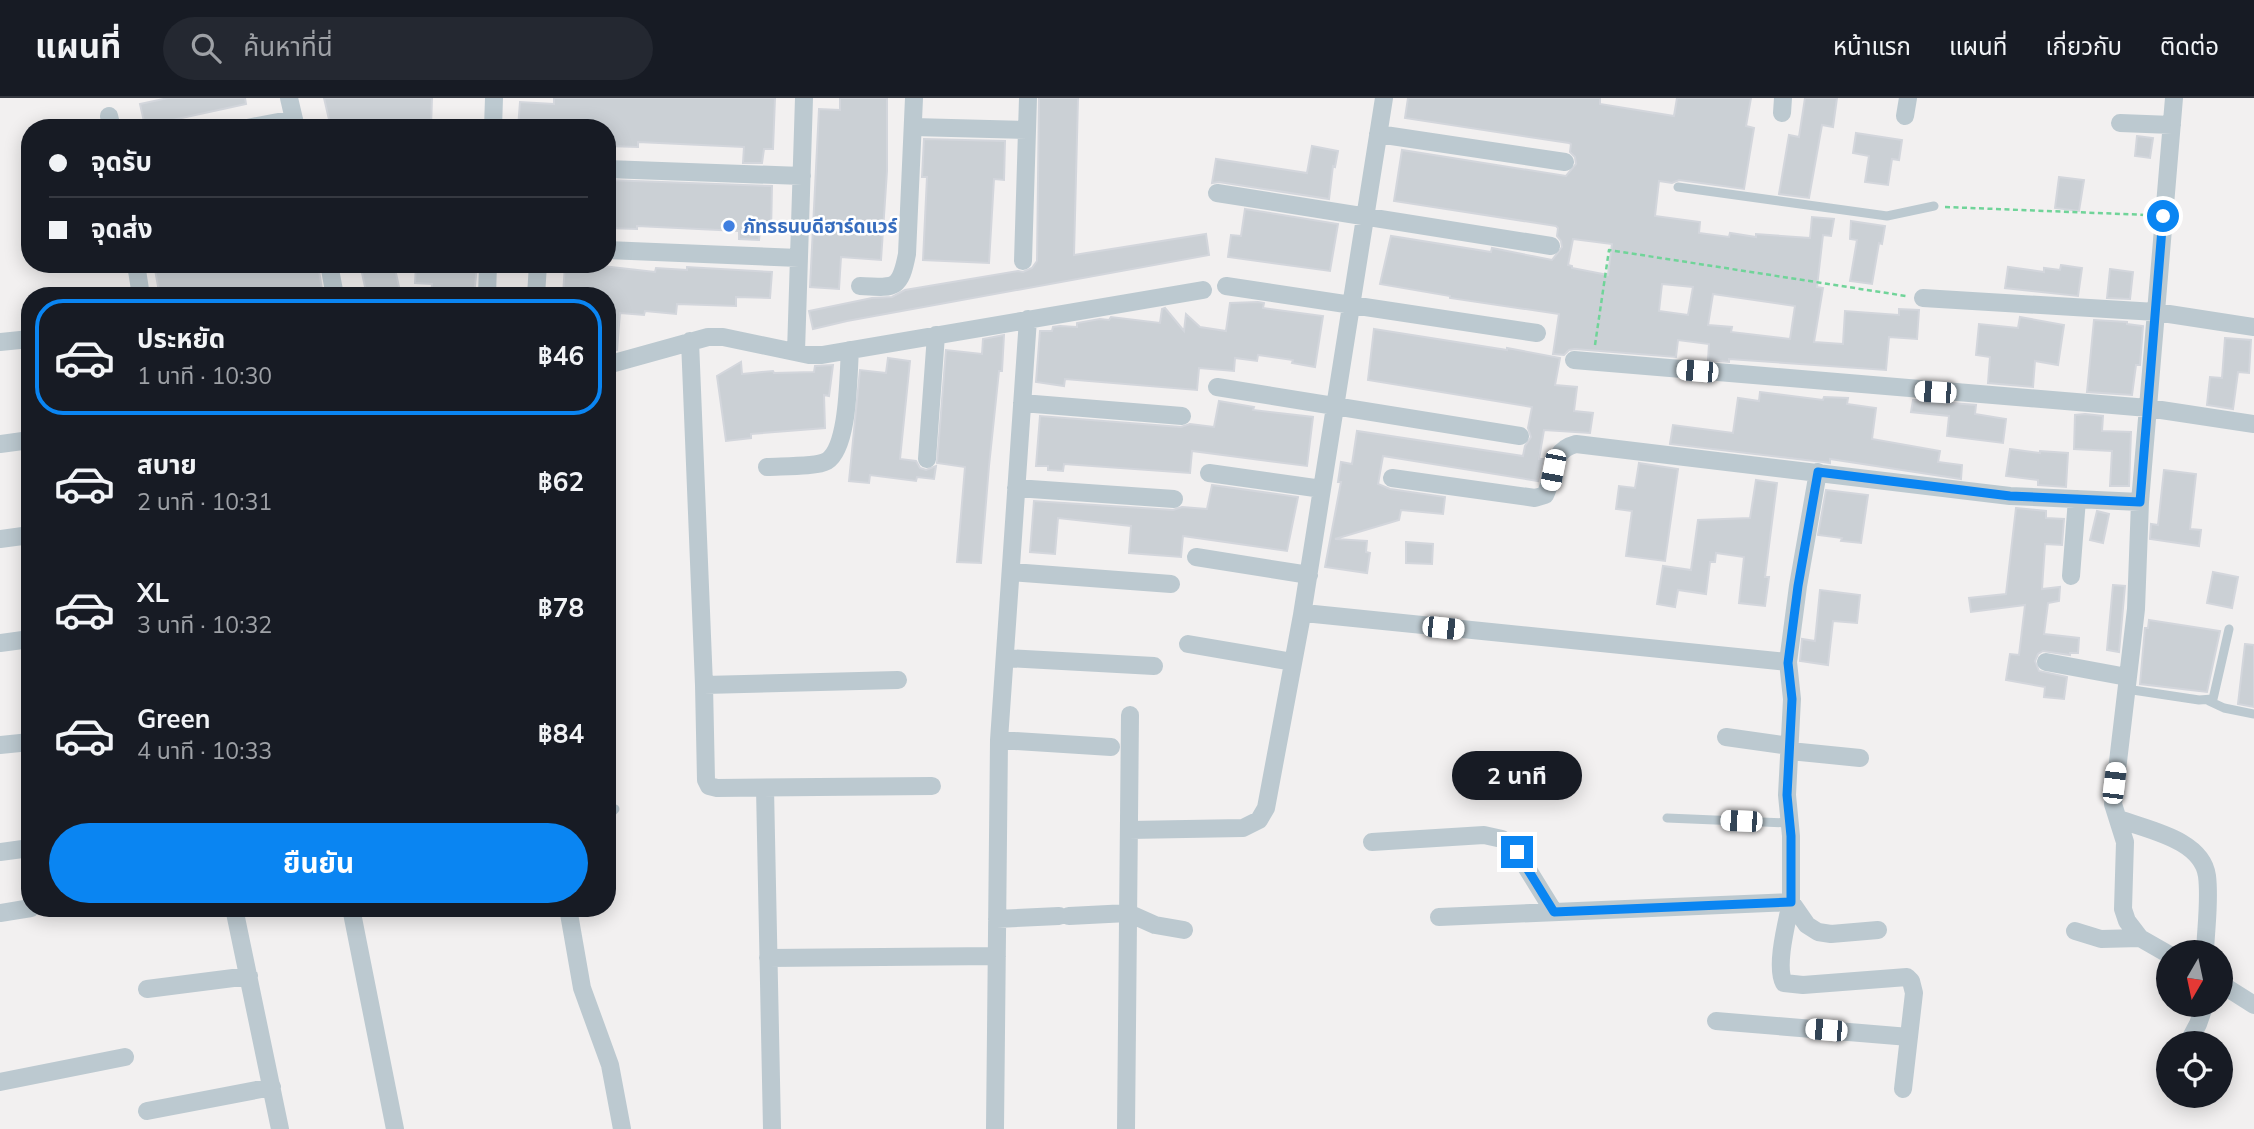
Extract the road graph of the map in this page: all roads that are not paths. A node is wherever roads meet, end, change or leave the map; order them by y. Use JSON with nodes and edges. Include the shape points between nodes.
{"nodes":[{"id":1,"x":289,"y":98,"type":"edge"},
{"id":2,"x":494,"y":98,"type":"edge"},
{"id":3,"x":804,"y":98,"type":"edge"},
{"id":4,"x":914,"y":98,"type":"edge"},
{"id":5,"x":1028,"y":98,"type":"edge"},
{"id":6,"x":1384,"y":98,"type":"edge"},
{"id":7,"x":2174,"y":98,"type":"edge"},
{"id":8,"x":294,"y":119,"type":"edge"},
{"id":9,"x":493,"y":119,"type":"edge"},
{"id":10,"x":2120,"y":123,"type":"dead end"},
{"id":11,"x":2172,"y":125,"type":"junction"},
{"id":12,"x":913,"y":127,"type":"junction"},
{"id":13,"x":1027,"y":130,"type":"junction"},
{"id":14,"x":1378,"y":134,"type":"junction"},
{"id":15,"x":1565,"y":163,"type":"dead end"},
{"id":16,"x":616,"y":169,"type":"edge"},
{"id":17,"x":802,"y":176,"type":"junction"},
{"id":18,"x":1678,"y":187,"type":"dead end"},
{"id":19,"x":1217,"y":194,"type":"dead end"},
{"id":20,"x":1934,"y":206,"type":"road end"},
{"id":21,"x":1365,"y":215,"type":"junction"},
{"id":22,"x":1550,"y":246,"type":"dead end"},
{"id":23,"x":616,"y":250,"type":"edge"},
{"id":24,"x":799,"y":258,"type":"junction"},
{"id":25,"x":1023,"y":261,"type":"dead end"},
{"id":26,"x":860,"y":286,"type":"dead end"},
{"id":27,"x":1226,"y":286,"type":"dead end"},
{"id":28,"x":1203,"y":290,"type":"dead end"},
{"id":29,"x":1923,"y":298,"type":"road end"},
{"id":30,"x":1351,"y":305,"type":"junction"},
{"id":31,"x":2156,"y":312,"type":"junction"},
{"id":32,"x":1028,"y":319,"type":"junction"},
{"id":33,"x":2254,"y":327,"type":"edge"},
{"id":34,"x":1537,"y":333,"type":"dead end"},
{"id":35,"x":936,"y":335,"type":"junction"},
{"id":36,"x":21,"y":340,"type":"edge"},
{"id":37,"x":690,"y":341,"type":"junction"},
{"id":38,"x":0,"y":342,"type":"edge"},
{"id":39,"x":850,"y":351,"type":"junction"},
{"id":40,"x":796,"y":352,"type":"junction"},
{"id":41,"x":1583,"y":361,"type":"road end"},
{"id":42,"x":616,"y":362,"type":"edge"},
{"id":43,"x":1217,"y":387,"type":"dead end"},
{"id":44,"x":1022,"y":403,"type":"junction"},
{"id":45,"x":1335,"y":406,"type":"junction"},
{"id":46,"x":2148,"y":408,"type":"junction"},
{"id":47,"x":1182,"y":416,"type":"dead end"},
{"id":48,"x":2254,"y":424,"type":"edge"},
{"id":49,"x":1520,"y":436,"type":"dead end"},
{"id":50,"x":21,"y":441,"type":"edge"},
{"id":51,"x":0,"y":444,"type":"edge"},
{"id":52,"x":927,"y":459,"type":"dead end"},
{"id":53,"x":767,"y":467,"type":"dead end"},
{"id":54,"x":1209,"y":472,"type":"dead end"},
{"id":55,"x":1818,"y":472,"type":"junction"},
{"id":56,"x":1392,"y":478,"type":"dead end"},
{"id":57,"x":1016,"y":488,"type":"junction"},
{"id":58,"x":1322,"y":489,"type":"junction"},
{"id":59,"x":1174,"y":499,"type":"dead end"},
{"id":60,"x":2077,"y":499,"type":"junction"},
{"id":61,"x":2140,"y":502,"type":"junction"},
{"id":62,"x":21,"y":536,"type":"edge"},
{"id":63,"x":0,"y":539,"type":"edge"},
{"id":64,"x":1196,"y":557,"type":"dead end"},
{"id":65,"x":1011,"y":572,"type":"junction"},
{"id":66,"x":1309,"y":575,"type":"junction"},
{"id":67,"x":2071,"y":576,"type":"dead end"},
{"id":68,"x":1171,"y":583,"type":"dead end"},
{"id":69,"x":1314,"y":614,"type":"dead end"},
{"id":70,"x":2229,"y":629,"type":"dead end"},
{"id":71,"x":21,"y":640,"type":"edge"},
{"id":72,"x":0,"y":643,"type":"edge"},
{"id":73,"x":1188,"y":644,"type":"dead end"},
{"id":74,"x":1005,"y":658,"type":"junction"},
{"id":75,"x":1293,"y":662,"type":"junction"},
{"id":76,"x":2046,"y":662,"type":"dead end"},
{"id":77,"x":1788,"y":663,"type":"junction"},
{"id":78,"x":1154,"y":666,"type":"dead end"},
{"id":79,"x":898,"y":680,"type":"dead end"},
{"id":80,"x":2127,"y":683,"type":"junction"},
{"id":81,"x":704,"y":685,"type":"junction"},
{"id":82,"x":2210,"y":701,"type":"junction"},
{"id":83,"x":2254,"y":714,"type":"edge"},
{"id":84,"x":1130,"y":715,"type":"dead end"},
{"id":85,"x":1726,"y":737,"type":"dead end"},
{"id":86,"x":999,"y":740,"type":"junction"},
{"id":87,"x":21,"y":743,"type":"edge"},
{"id":88,"x":0,"y":746,"type":"edge"},
{"id":89,"x":1111,"y":747,"type":"dead end"},
{"id":90,"x":1790,"y":749,"type":"junction"},
{"id":91,"x":1860,"y":758,"type":"dead end"},
{"id":92,"x":932,"y":786,"type":"dead end"},
{"id":93,"x":765,"y":788,"type":"junction"},
{"id":94,"x":1667,"y":818,"type":"dead end"},
{"id":95,"x":2119,"y":819,"type":"junction"},
{"id":96,"x":1789,"y":823,"type":"junction"},
{"id":97,"x":1129,"y":830,"type":"junction"},
{"id":98,"x":1372,"y":842,"type":"dead end"},
{"id":99,"x":21,"y":849,"type":"edge"},
{"id":100,"x":0,"y":852,"type":"edge"},
{"id":101,"x":1791,"y":902,"type":"junction"},
{"id":102,"x":21,"y":910,"type":"edge"},
{"id":103,"x":1554,"y":912,"type":"junction"},
{"id":104,"x":0,"y":913,"type":"edge"},
{"id":105,"x":1128,"y":913,"type":"junction"},
{"id":106,"x":236,"y":917,"type":"edge"},
{"id":107,"x":353,"y":917,"type":"edge"},
{"id":108,"x":570,"y":917,"type":"edge"},
{"id":109,"x":1439,"y":917,"type":"dead end"},
{"id":110,"x":998,"y":919,"type":"junction"},
{"id":111,"x":1184,"y":930,"type":"dead end"},
{"id":112,"x":1878,"y":930,"type":"dead end"},
{"id":113,"x":2075,"y":931,"type":"dead end"},
{"id":114,"x":2140,"y":938,"type":"junction"},
{"id":115,"x":2205,"y":940,"type":"edge"},
{"id":116,"x":2156,"y":947,"type":"edge"},
{"id":117,"x":997,"y":956,"type":"junction"},
{"id":118,"x":768,"y":958,"type":"junction"},
{"id":119,"x":249,"y":976,"type":"junction"},
{"id":120,"x":147,"y":989,"type":"dead end"},
{"id":121,"x":2233,"y":992,"type":"edge"},
{"id":122,"x":2254,"y":1005,"type":"edge"},
{"id":123,"x":1716,"y":1021,"type":"dead end"},
{"id":124,"x":1909,"y":1037,"type":"junction"},
{"id":125,"x":125,"y":1057,"type":"dead end"},
{"id":126,"x":0,"y":1082,"type":"edge"},
{"id":127,"x":272,"y":1087,"type":"junction"},
{"id":128,"x":1903,"y":1089,"type":"dead end"},
{"id":129,"x":147,"y":1111,"type":"dead end"},
{"id":130,"x":280,"y":1129,"type":"edge"},
{"id":131,"x":395,"y":1129,"type":"edge"},
{"id":132,"x":622,"y":1129,"type":"edge"},
{"id":133,"x":772,"y":1129,"type":"edge"},
{"id":134,"x":996,"y":1129,"type":"edge"},
{"id":135,"x":1126,"y":1129,"type":"edge"}],
"edges":[{"from":1,"to":8,"type":"street"},
{"from":2,"to":9,"type":"street"},
{"from":3,"to":17,"type":"street"},
{"from":4,"to":12,"type":"street"},
{"from":5,"to":13,"type":"street"},
{"from":6,"to":14,"type":"street"},
{"from":7,"to":11,"type":"street"},
{"from":10,"to":11,"type":"street"},
{"from":11,"to":31,"type":"street"},
{"from":12,"to":13,"type":"street"},
{"from":12,"to":26,"type":"street","via":[[903,274],[889,288]]},
{"from":13,"to":25,"type":"street"},
{"from":14,"to":15,"type":"street"},
{"from":14,"to":21,"type":"street"},
{"from":16,"to":17,"type":"street"},
{"from":17,"to":24,"type":"street"},
{"from":18,"to":20,"type":"lane","via":[[1887,216]]},
{"from":19,"to":21,"type":"street"},
{"from":21,"to":22,"type":"street"},
{"from":21,"to":30,"type":"street"},
{"from":23,"to":24,"type":"street"},
{"from":24,"to":40,"type":"street"},
{"from":27,"to":30,"type":"street"},
{"from":28,"to":32,"type":"street"},
{"from":29,"to":31,"type":"street"},
{"from":30,"to":34,"type":"street"},
{"from":30,"to":45,"type":"street"},
{"from":31,"to":33,"type":"street"},
{"from":31,"to":46,"type":"street"},
{"from":32,"to":35,"type":"street"},
{"from":32,"to":44,"type":"street"},
{"from":35,"to":39,"type":"street"},
{"from":35,"to":52,"type":"street"},
{"from":36,"to":38,"type":"street"},
{"from":37,"to":40,"type":"street","via":[[723,337]]},
{"from":37,"to":42,"type":"street"},
{"from":37,"to":81,"type":"street"},
{"from":39,"to":40,"type":"street"},
{"from":39,"to":53,"type":"street","via":[[836,453],[825,463]]},
{"from":41,"to":46,"type":"street"},
{"from":43,"to":45,"type":"street"},
{"from":44,"to":47,"type":"street"},
{"from":44,"to":57,"type":"street"},
{"from":45,"to":49,"type":"street"},
{"from":45,"to":58,"type":"street"},
{"from":46,"to":48,"type":"street"},
{"from":46,"to":61,"type":"street"},
{"from":50,"to":51,"type":"street"},
{"from":54,"to":58,"type":"street"},
{"from":55,"to":56,"type":"street","via":[[1576,444],[1556,456],[1545,495],[1535,498]]},
{"from":55,"to":60,"type":"street","via":[[2010,496]]},
{"from":55,"to":77,"type":"street"},
{"from":57,"to":59,"type":"street"},
{"from":57,"to":65,"type":"street"},
{"from":58,"to":66,"type":"street"},
{"from":60,"to":61,"type":"street"},
{"from":60,"to":67,"type":"street"},
{"from":61,"to":80,"type":"street","via":[[2136,609]]},
{"from":62,"to":63,"type":"street"},
{"from":64,"to":66,"type":"street"},
{"from":65,"to":68,"type":"street"},
{"from":65,"to":74,"type":"street"},
{"from":66,"to":75,"type":"street"},
{"from":69,"to":77,"type":"street"},
{"from":70,"to":82,"type":"lane","via":[[2216,694]]},
{"from":71,"to":72,"type":"street"},
{"from":73,"to":75,"type":"street"},
{"from":74,"to":78,"type":"street"},
{"from":74,"to":86,"type":"street"},
{"from":75,"to":97,"type":"street","via":[[1266,808],[1259,820],[1243,828]]},
{"from":76,"to":80,"type":"street"},
{"from":77,"to":90,"type":"street"},
{"from":79,"to":81,"type":"street"},
{"from":80,"to":82,"type":"lane"},
{"from":80,"to":95,"type":"street","via":[[2113,804]]},
{"from":81,"to":93,"type":"street","via":[[709,786]]},
{"from":82,"to":83,"type":"lane"},
{"from":84,"to":97,"type":"street"},
{"from":85,"to":90,"type":"street"},
{"from":86,"to":89,"type":"street"},
{"from":86,"to":110,"type":"street"},
{"from":87,"to":88,"type":"street"},
{"from":90,"to":91,"type":"street"},
{"from":90,"to":96,"type":"street"},
{"from":92,"to":93,"type":"street"},
{"from":93,"to":118,"type":"street"},
{"from":94,"to":96,"type":"lane"},
{"from":95,"to":114,"type":"street","via":[[2125,842],[2123,909]]},
{"from":95,"to":115,"type":"street","via":[[2175,840],[2201,860],[2207,873]]},
{"from":96,"to":101,"type":"street"},
{"from":97,"to":105,"type":"street"},
{"from":98,"to":103,"type":"street","via":[[1484,835],[1502,839],[1517,852]]},
{"from":99,"to":100,"type":"street"},
{"from":101,"to":103,"type":"street"},
{"from":101,"to":112,"type":"street","via":[[1818,932]]},
{"from":101,"to":124,"type":"street","via":[[1781,963],[1784,983],[1907,977],[1914,993]]},
{"from":102,"to":104,"type":"street"},
{"from":103,"to":109,"type":"street"},
{"from":105,"to":110,"type":"street"},
{"from":105,"to":111,"type":"street","via":[[1155,925]]},
{"from":105,"to":135,"type":"street"},
{"from":106,"to":119,"type":"street"},
{"from":107,"to":131,"type":"street"},
{"from":108,"to":132,"type":"street","via":[[582,988],[610,1065]]},
{"from":110,"to":117,"type":"street"},
{"from":113,"to":114,"type":"street","via":[[2101,939]]},
{"from":114,"to":116,"type":"street"},
{"from":117,"to":118,"type":"street"},
{"from":117,"to":134,"type":"street"},
{"from":118,"to":133,"type":"street"},
{"from":119,"to":120,"type":"street"},
{"from":119,"to":127,"type":"street"},
{"from":121,"to":122,"type":"street"},
{"from":123,"to":124,"type":"street"},
{"from":124,"to":128,"type":"street"},
{"from":125,"to":126,"type":"street"},
{"from":127,"to":129,"type":"street"},
{"from":127,"to":130,"type":"street"}]}
